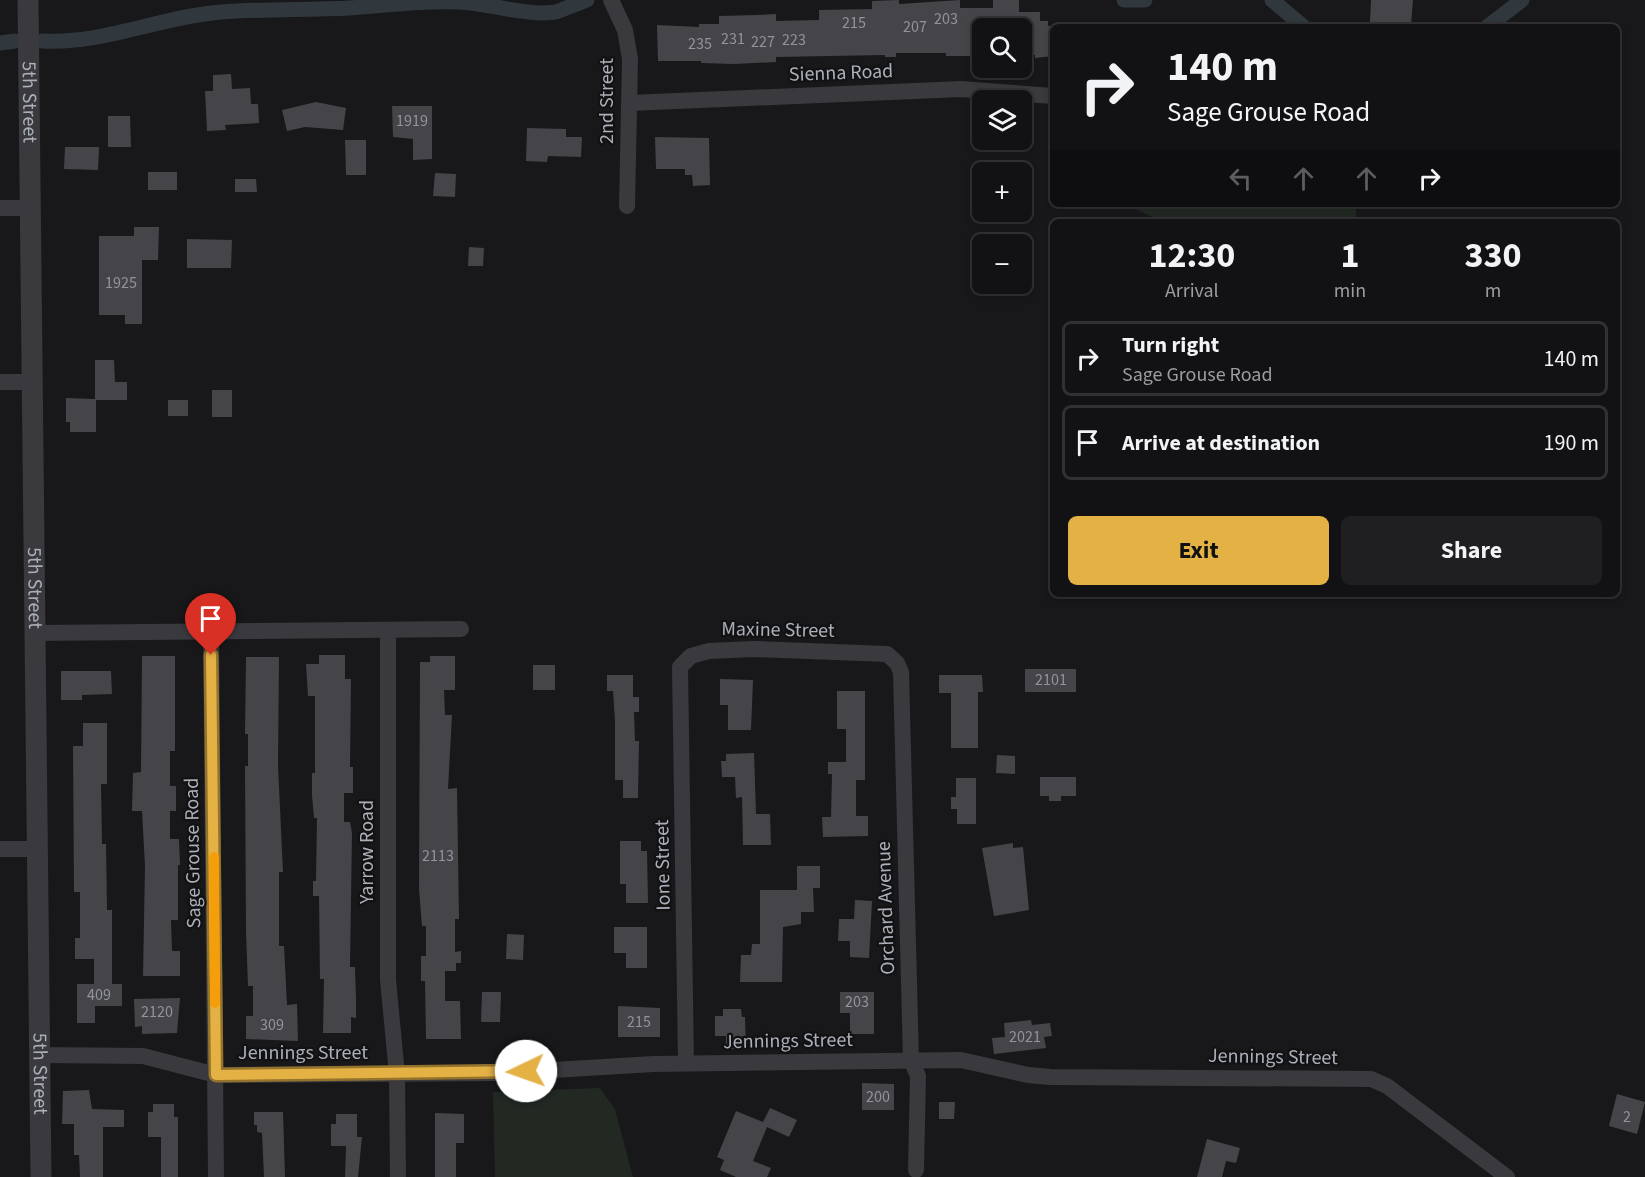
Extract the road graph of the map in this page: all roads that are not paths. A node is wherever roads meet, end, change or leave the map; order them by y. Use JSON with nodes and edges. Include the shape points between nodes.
{"nodes":[{"id":1,"x":28,"y":0,"type":"edge"},
{"id":2,"x":34,"y":0,"type":"edge"},
{"id":3,"x":612,"y":2,"type":"edge"},
{"id":4,"x":1050,"y":96,"type":"edge"},
{"id":5,"x":630,"y":103,"type":"junction"},
{"id":6,"x":627,"y":206,"type":"dead end"},
{"id":7,"x":0,"y":208,"type":"edge"},
{"id":8,"x":28,"y":208,"type":"junction"},
{"id":9,"x":0,"y":382,"type":"edge"},
{"id":10,"x":30,"y":382,"type":"junction"},
{"id":11,"x":461,"y":629,"type":"dead end"},
{"id":12,"x":388,"y":630,"type":"junction"},
{"id":13,"x":211,"y":632,"type":"junction"},
{"id":14,"x":34,"y":633,"type":"junction"},
{"id":15,"x":882,"y":653,"type":"joint"},
{"id":16,"x":680,"y":667,"type":"joint"},
{"id":17,"x":0,"y":849,"type":"edge"},
{"id":18,"x":37,"y":849,"type":"junction"},
{"id":19,"x":39,"y":1055,"type":"junction"},
{"id":20,"x":911,"y":1060,"type":"junction"},
{"id":21,"x":686,"y":1063,"type":"junction"},
{"id":22,"x":397,"y":1074,"type":"junction"},
{"id":23,"x":216,"y":1075,"type":"junction"},
{"id":24,"x":916,"y":1170,"type":"dead end"},
{"id":25,"x":41,"y":1177,"type":"edge"},
{"id":26,"x":216,"y":1177,"type":"edge"},
{"id":27,"x":398,"y":1177,"type":"edge"},
{"id":28,"x":1507,"y":1177,"type":"edge"}],
"edges":[{"from":1,"to":2,"type":"street"},
{"from":1,"to":8,"type":"street","name":"5th Street"},
{"from":3,"to":5,"type":"street","name":"2nd Street","via":[[625,30],[630,59]]},
{"from":4,"to":5,"type":"street","name":"Sienna Road","via":[[961,89]]},
{"from":5,"to":6,"type":"street","name":"2nd Street"},
{"from":7,"to":8,"type":"street"},
{"from":8,"to":10,"type":"street","name":"5th Street"},
{"from":9,"to":10,"type":"street"},
{"from":10,"to":14,"type":"street","name":"5th Street"},
{"from":11,"to":12,"type":"street"},
{"from":12,"to":13,"type":"street"},
{"from":12,"to":22,"type":"street","name":"Yarrow Road","via":[[388,980]]},
{"from":13,"to":14,"type":"street"},
{"from":13,"to":23,"type":"street","name":"Sage Grouse Road"},
{"from":14,"to":18,"type":"street","name":"5th Street"},
{"from":15,"to":16,"type":"street","name":"Maxine Street","via":[[709,651],[691,656]]},
{"from":15,"to":20,"type":"street","name":"Orchard Avenue","via":[[896,661],[901,672]]},
{"from":16,"to":21,"type":"street","name":"Ione Street"},
{"from":17,"to":18,"type":"street"},
{"from":18,"to":19,"type":"street","name":"5th Street"},
{"from":19,"to":23,"type":"street","name":"Jennings Street","via":[[143,1056]]},
{"from":19,"to":25,"type":"street","name":"5th Street"},
{"from":20,"to":21,"type":"street","name":"Jennings Street"},
{"from":20,"to":24,"type":"street","name":"Orchard Avenue","via":[[918,1076]]},
{"from":20,"to":28,"type":"street","name":"Jennings Street","via":[[961,1060],[1050,1077],[1371,1079],[1387,1086]]},
{"from":21,"to":22,"type":"street","name":"Jennings Street"},
{"from":22,"to":23,"type":"street","name":"Jennings Street"},
{"from":22,"to":27,"type":"street","name":"Yarrow Road"},
{"from":23,"to":26,"type":"street","name":"Sage Grouse Road"}]}
